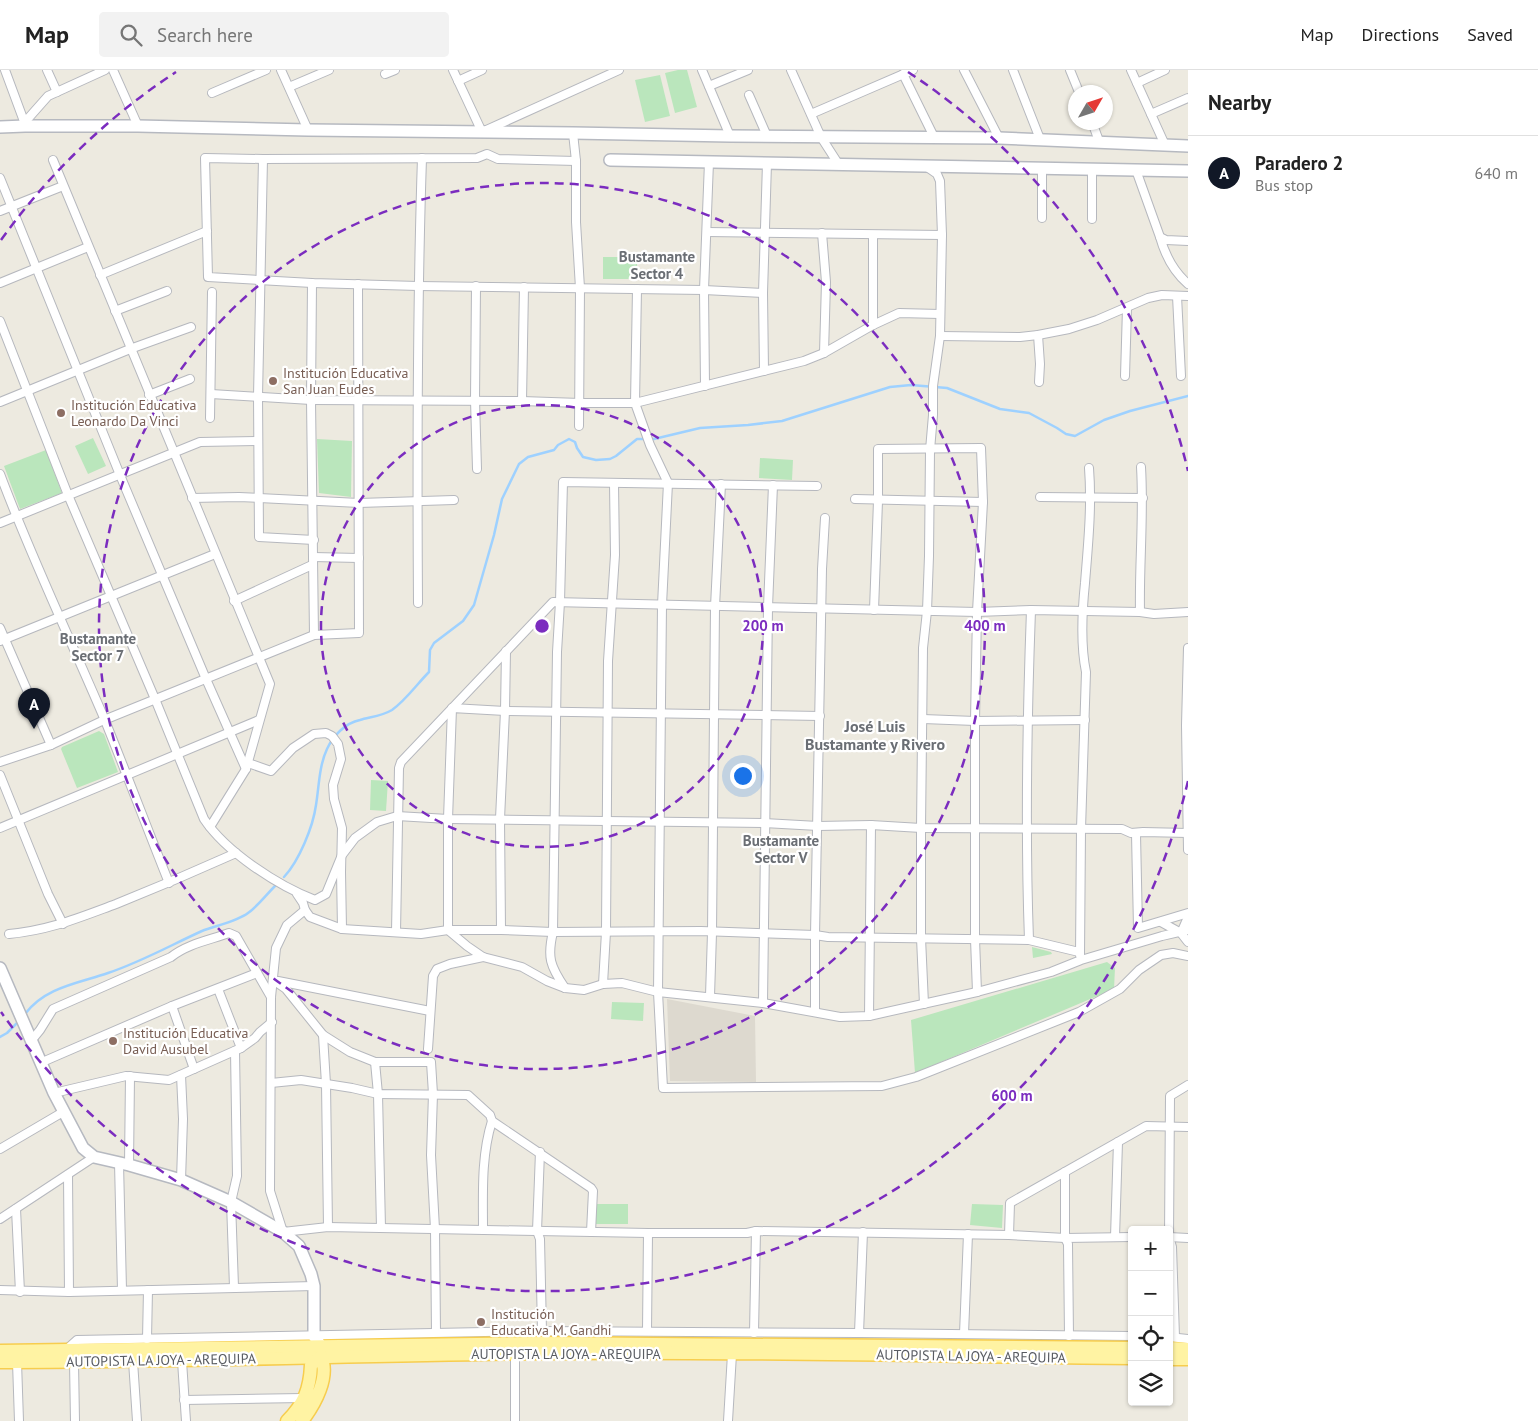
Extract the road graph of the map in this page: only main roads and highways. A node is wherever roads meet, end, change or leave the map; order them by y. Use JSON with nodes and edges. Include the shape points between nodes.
{"nodes":[{"id":1,"x":320,"y":1344,"type":"junction"},
{"id":2,"x":1128,"y":1348,"type":"edge"},
{"id":3,"x":0,"y":1351,"type":"edge"},
{"id":4,"x":1128,"y":1358,"type":"edge"},
{"id":5,"x":0,"y":1362,"type":"edge"},
{"id":6,"x":286,"y":1421,"type":"edge"},
{"id":7,"x":302,"y":1421,"type":"edge"}],
"edges":[{"from":1,"to":2,"type":"main road","name":"AUTOPISTA LA JOYA - AREQUIPA"},
{"from":1,"to":3,"type":"main road","name":"AUTOPISTA LA JOYA - AREQUIPA"},
{"from":1,"to":4,"type":"main road","name":"AUTOPISTA LA JOYA - AREQUIPA","via":[[515,1354]]},
{"from":1,"to":5,"type":"main road","name":"AUTOPISTA LA JOYA - AREQUIPA","via":[[182,1361]]},
{"from":1,"to":6,"type":"main road","via":[[311,1365],[309,1387],[294,1414]]},
{"from":1,"to":7,"type":"main road","via":[[325,1366],[314,1402]]}]}
